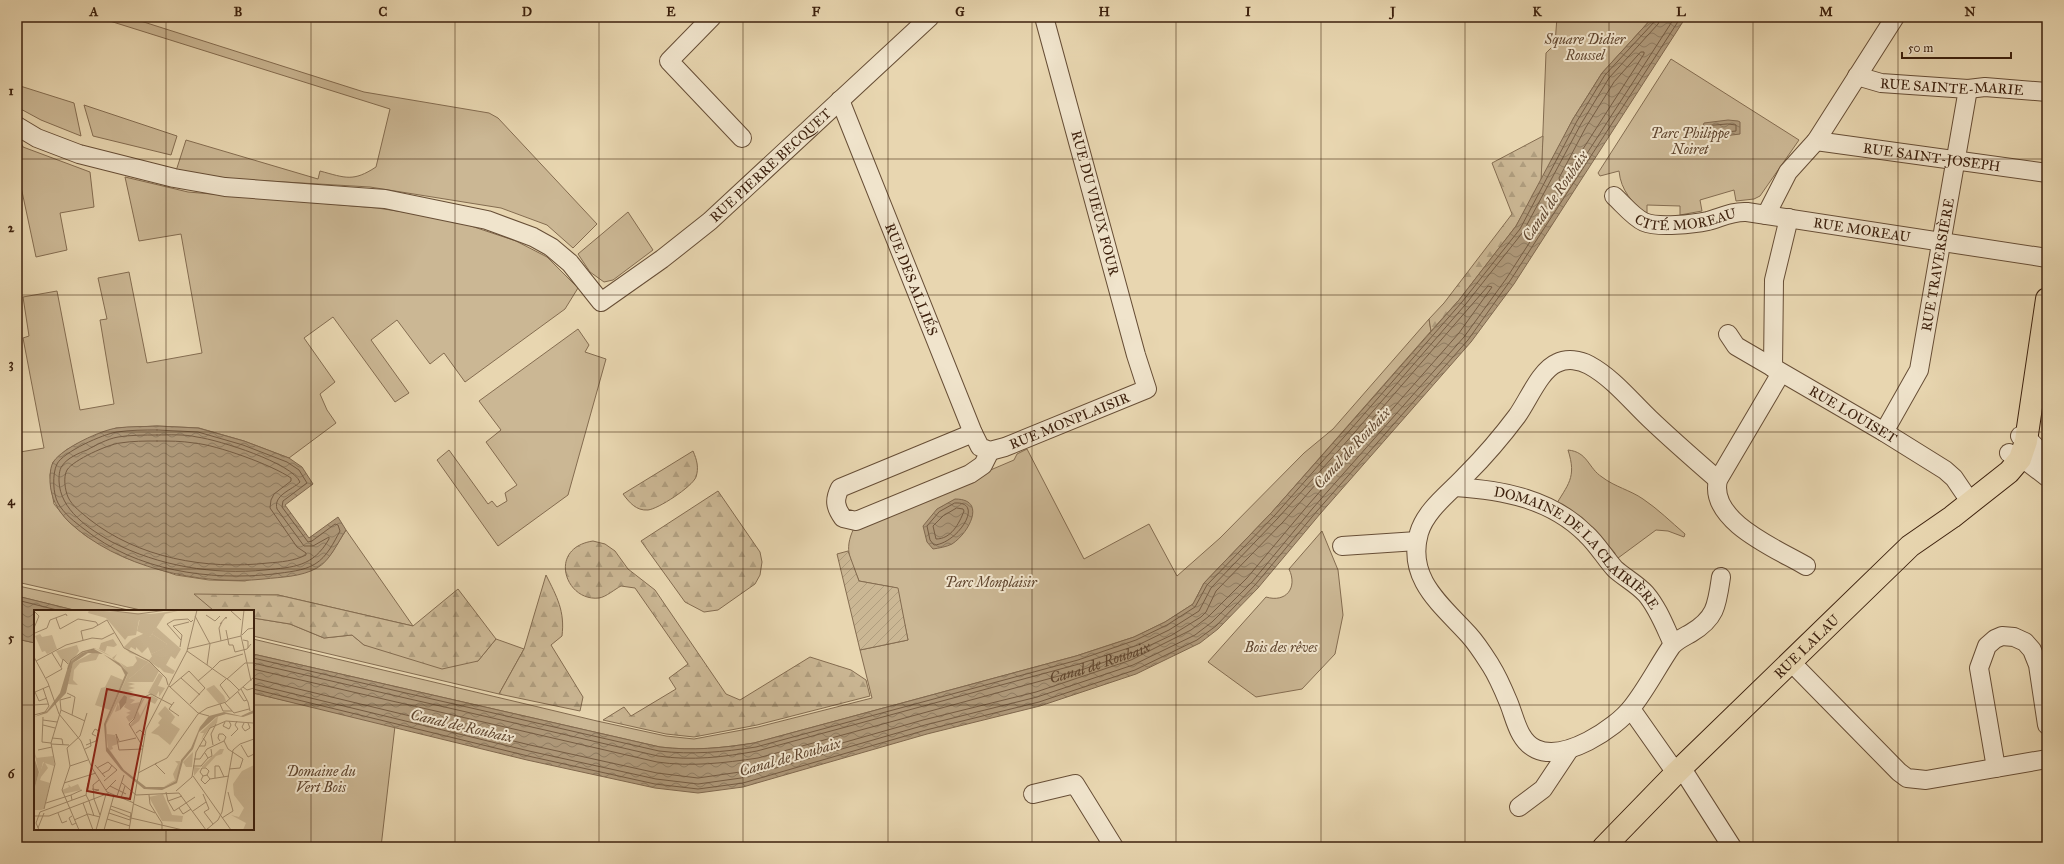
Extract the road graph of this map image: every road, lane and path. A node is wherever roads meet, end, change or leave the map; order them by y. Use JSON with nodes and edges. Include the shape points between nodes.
{"nodes":[{"id":1,"x":712,"y":17,"type":"edge"},
{"id":2,"x":930,"y":17,"type":"edge"},
{"id":3,"x":1044,"y":17,"type":"edge"},
{"id":4,"x":1895,"y":17,"type":"edge"},
{"id":5,"x":1857,"y":76,"type":"junction"},
{"id":6,"x":1968,"y":89,"type":"junction"},
{"id":7,"x":2047,"y":92,"type":"edge"},
{"id":8,"x":840,"y":100,"type":"junction"},
{"id":9,"x":17,"y":126,"type":"edge"},
{"id":10,"x":742,"y":138,"type":"dead end"},
{"id":11,"x":1816,"y":141,"type":"junction"},
{"id":12,"x":1955,"y":161,"type":"junction"},
{"id":13,"x":2047,"y":173,"type":"edge"},
{"id":14,"x":1614,"y":196,"type":"dead end"},
{"id":15,"x":1766,"y":215,"type":"junction"},
{"id":16,"x":1789,"y":218,"type":"junction"},
{"id":17,"x":1941,"y":242,"type":"junction"},
{"id":18,"x":2047,"y":258,"type":"edge"},
{"id":19,"x":2047,"y":299,"type":"edge"},
{"id":20,"x":2045,"y":321,"type":"edge"},
{"id":21,"x":1728,"y":334,"type":"dead end"},
{"id":22,"x":1777,"y":370,"type":"junction"},
{"id":23,"x":1148,"y":389,"type":"joint"},
{"id":24,"x":1884,"y":432,"type":"junction"},
{"id":25,"x":973,"y":433,"type":"junction"},
{"id":26,"x":2021,"y":440,"type":"junction"},
{"id":27,"x":990,"y":451,"type":"junction"},
{"id":28,"x":2047,"y":459,"type":"edge"},
{"id":29,"x":2047,"y":477,"type":"edge"},
{"id":30,"x":1718,"y":480,"type":"junction"},
{"id":31,"x":1455,"y":487,"type":"junction"},
{"id":32,"x":1968,"y":498,"type":"junction"},
{"id":33,"x":1417,"y":541,"type":"junction"},
{"id":34,"x":1342,"y":546,"type":"dead end"},
{"id":35,"x":1806,"y":566,"type":"dead end"},
{"id":36,"x":1721,"y":577,"type":"dead end"},
{"id":37,"x":1673,"y":644,"type":"junction"},
{"id":38,"x":1791,"y":662,"type":"junction"},
{"id":39,"x":1631,"y":709,"type":"junction"},
{"id":40,"x":2047,"y":725,"type":"edge"},
{"id":41,"x":1569,"y":750,"type":"junction"},
{"id":42,"x":2047,"y":759,"type":"edge"},
{"id":43,"x":1996,"y":768,"type":"junction"},
{"id":44,"x":1678,"y":770,"type":"junction"},
{"id":45,"x":1033,"y":794,"type":"dead end"},
{"id":46,"x":1519,"y":807,"type":"dead end"},
{"id":47,"x":1114,"y":847,"type":"edge"},
{"id":48,"x":1604,"y":847,"type":"edge"},
{"id":49,"x":1732,"y":847,"type":"edge"}],
"edges":[{"from":1,"to":10,"type":"street","via":[[669,61]]},
{"from":2,"to":8,"type":"street","name":"RUE PIERRE BECQUET"},
{"from":3,"to":23,"type":"street","name":"RUE DU VIEUX FOUR","via":[[1136,355]]},
{"from":4,"to":5,"type":"street"},
{"from":5,"to":6,"type":"street","name":"RUE SAINTE-MARIE","via":[[1876,83]]},
{"from":5,"to":11,"type":"street"},
{"from":6,"to":7,"type":"street","name":"RUE SAINTE-MARIE","via":[[1984,87]]},
{"from":6,"to":12,"type":"street","name":"RUE TRAVERSIÈRE"},
{"from":8,"to":9,"type":"street","name":"RUE PIERRE BECQUET","via":[[710,221],[601,302],[578,272],[556,251],[533,237],[487,220],[385,199],[225,187],[174,178],[79,154],[37,138]]},
{"from":8,"to":25,"type":"street","name":"RUE DES ALLIÉS"},
{"from":11,"to":12,"type":"street","name":"RUE SAINT-JOSEPH"},
{"from":11,"to":15,"type":"street","via":[[1788,172]]},
{"from":12,"to":13,"type":"street","name":"RUE SAINT-JOSEPH"},
{"from":12,"to":17,"type":"street","name":"RUE TRAVERSIÈRE"},
{"from":14,"to":15,"type":"street","name":"CITÉ MOREAU","via":[[1640,219],[1651,224],[1698,222],[1734,212]]},
{"from":15,"to":16,"type":"street","name":"RUE MOREAU"},
{"from":16,"to":17,"type":"street","name":"RUE MOREAU"},
{"from":16,"to":22,"type":"street","via":[[1774,280]]},
{"from":17,"to":18,"type":"street","name":"RUE MOREAU"},
{"from":17,"to":24,"type":"street","name":"RUE TRAVERSIÈRE","via":[[1919,370]]},
{"from":19,"to":20,"type":"main road"},
{"from":20,"to":26,"type":"main road"},
{"from":21,"to":22,"type":"street","name":"RUE LOUISET","via":[[1736,346]]},
{"from":22,"to":24,"type":"street","name":"RUE LOUISET"},
{"from":22,"to":30,"type":"street"},
{"from":23,"to":27,"type":"street","name":"RUE MONPLAISIR","via":[[1006,447]]},
{"from":24,"to":32,"type":"street","name":"RUE LOUISET","via":[[1945,470]]},
{"from":25,"to":27,"type":"street","name":"RUE DES ALLIÉS","via":[[980,447]]},
{"from":25,"to":27,"type":"street","via":[[840,488],[836,497],[836,509],[843,518],[856,521],[970,474],[983,465]]},
{"from":26,"to":28,"type":"street"},
{"from":26,"to":29,"type":"street"},
{"from":26,"to":32,"type":"main road","name":"RUE LALAU"},
{"from":30,"to":31,"type":"street","via":[[1605,376],[1583,362],[1567,360],[1555,364],[1544,372],[1514,419]]},
{"from":30,"to":35,"type":"street","via":[[1718,496],[1722,508],[1730,519]]},
{"from":31,"to":33,"type":"street","via":[[1427,516]]},
{"from":31,"to":37,"type":"street","name":"DOMAINE DE LA CLAIRIÈRE","via":[[1517,495],[1546,507],[1573,523],[1592,540],[1617,570],[1645,593]]},
{"from":32,"to":38,"type":"main road","name":"RUE LALAU","via":[[1928,527]]},
{"from":33,"to":34,"type":"street"},
{"from":33,"to":41,"type":"street","via":[[1418,566],[1428,590],[1485,656],[1504,691],[1524,739],[1535,749],[1547,752]]},
{"from":36,"to":37,"type":"street","via":[[1716,606],[1710,619]]},
{"from":37,"to":39,"type":"street"},
{"from":38,"to":43,"type":"street","via":[[1907,778],[1926,780]]},
{"from":38,"to":44,"type":"main road","name":"RUE LALAU"},
{"from":39,"to":41,"type":"street","via":[[1607,729]]},
{"from":39,"to":44,"type":"street"},
{"from":40,"to":43,"type":"street","via":[[2038,665],[2032,650],[2025,642],[2014,637],[2002,636],[1995,639],[1987,646],[1979,668]]},
{"from":41,"to":46,"type":"street","via":[[1543,789]]},
{"from":42,"to":43,"type":"street"},
{"from":44,"to":48,"type":"main road","name":"RUE LALAU"},
{"from":44,"to":49,"type":"street"},
{"from":45,"to":47,"type":"street","via":[[1074,784]]}]}
